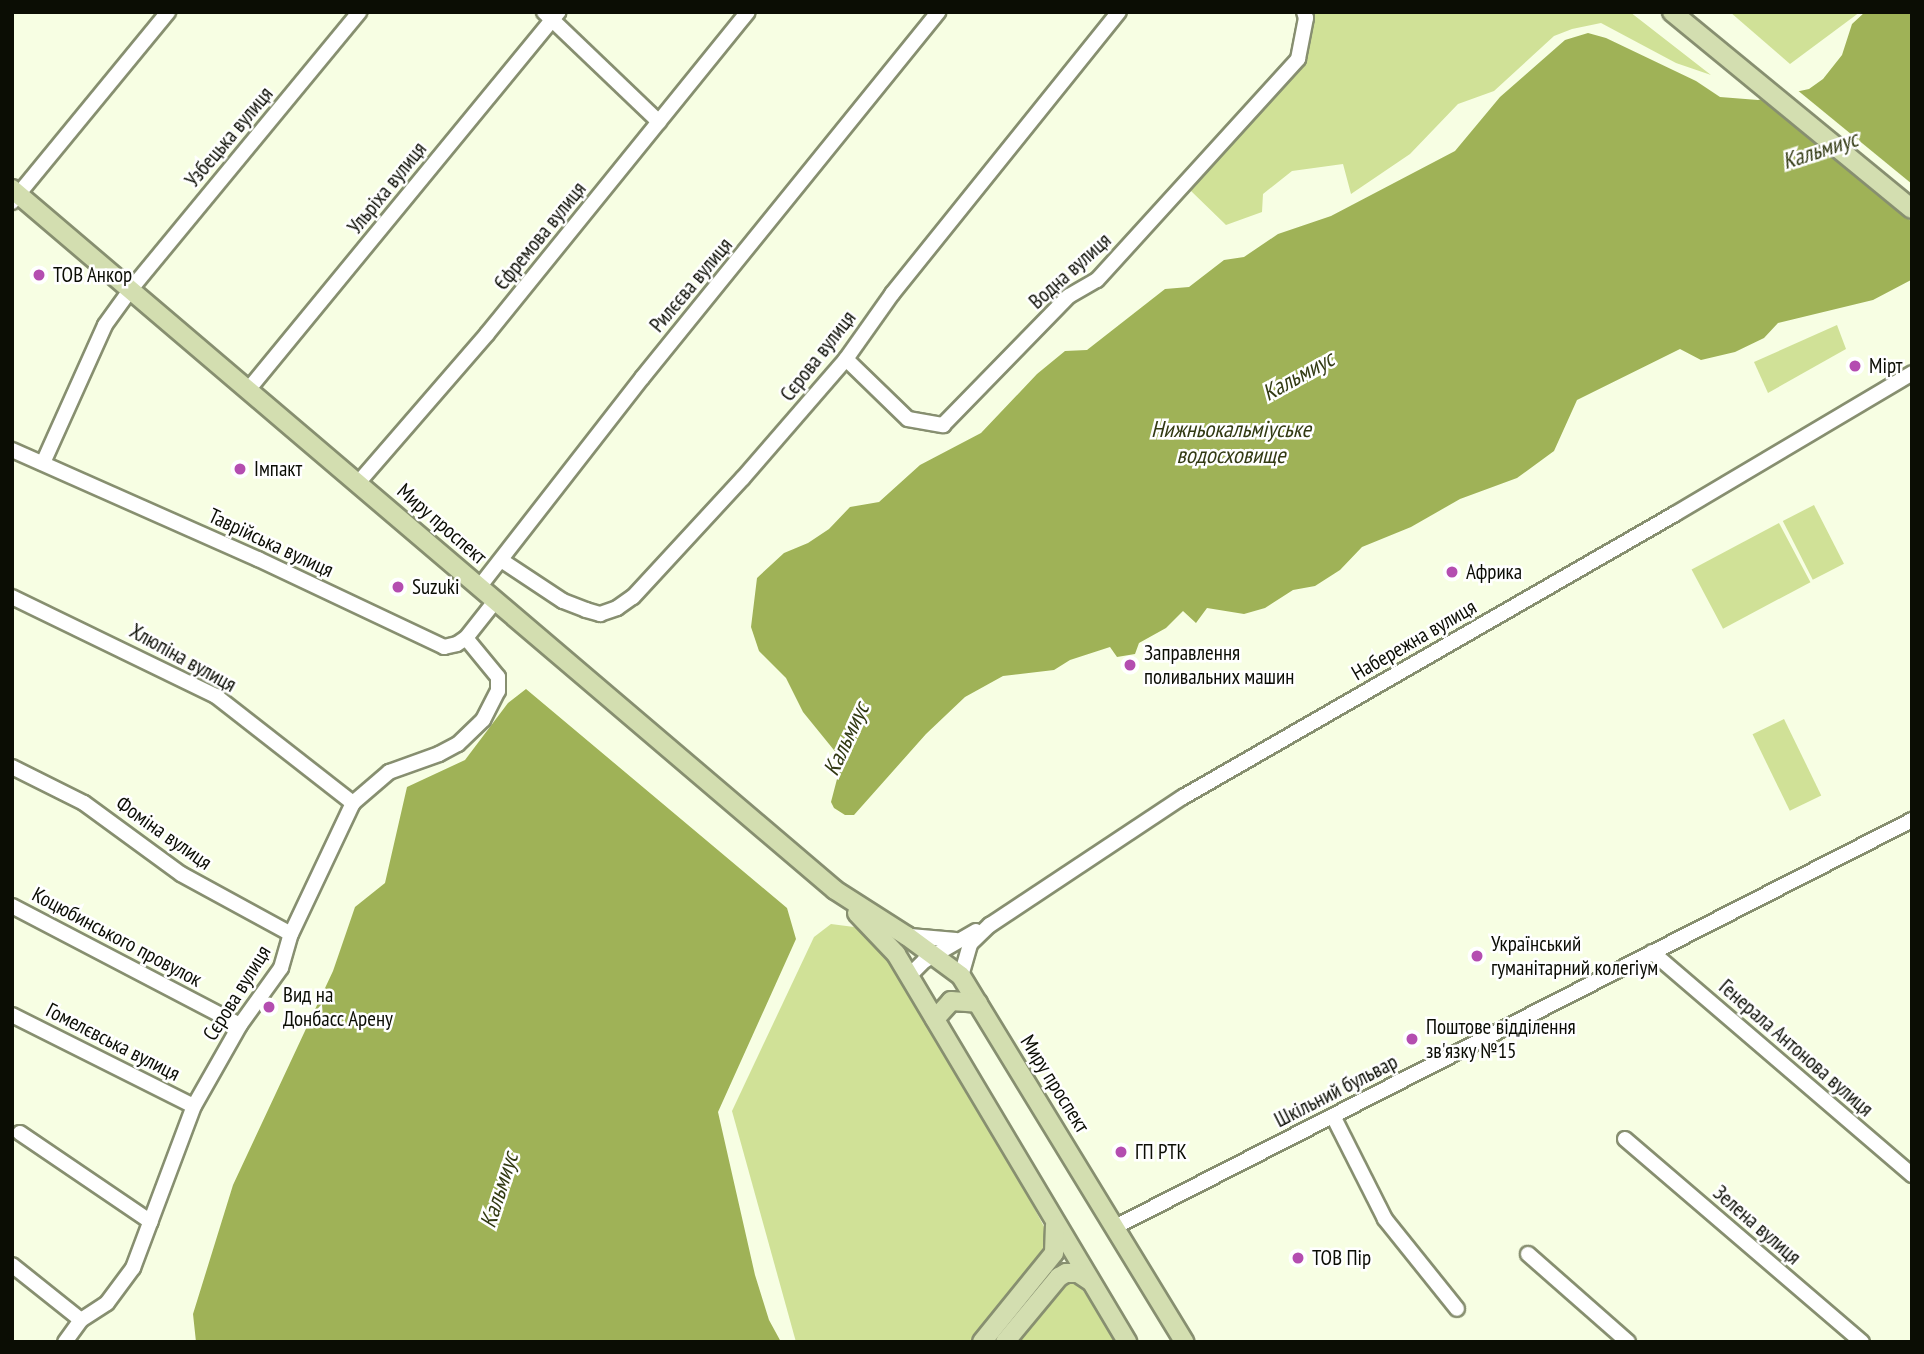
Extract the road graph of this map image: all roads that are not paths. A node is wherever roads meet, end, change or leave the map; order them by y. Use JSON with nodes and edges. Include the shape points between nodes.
{"nodes":[{"id":1,"x":169,"y":12,"type":"edge"},
{"id":2,"x":359,"y":12,"type":"edge"},
{"id":3,"x":748,"y":12,"type":"edge"},
{"id":4,"x":939,"y":12,"type":"edge"},
{"id":5,"x":1119,"y":12,"type":"edge"},
{"id":6,"x":1304,"y":12,"type":"edge"},
{"id":7,"x":1672,"y":12,"type":"edge"},
{"id":8,"x":1690,"y":12,"type":"edge"},
{"id":9,"x":552,"y":15,"type":"edge"},
{"id":10,"x":1718,"y":42,"type":"junction"},
{"id":11,"x":659,"y":122,"type":"junction"},
{"id":12,"x":14,"y":195,"type":"edge"},
{"id":13,"x":1912,"y":195,"type":"edge"},
{"id":14,"x":1912,"y":209,"type":"edge"},
{"id":15,"x":131,"y":289,"type":"junction"},
{"id":16,"x":846,"y":359,"type":"junction"},
{"id":17,"x":1908,"y":377,"type":"edge"},
{"id":18,"x":248,"y":390,"type":"junction"},
{"id":19,"x":12,"y":450,"type":"edge"},
{"id":20,"x":43,"y":463,"type":"junction"},
{"id":21,"x":358,"y":483,"type":"junction"},
{"id":22,"x":501,"y":560,"type":"junction"},
{"id":23,"x":480,"y":586,"type":"junction"},
{"id":24,"x":12,"y":597,"type":"edge"},
{"id":25,"x":496,"y":600,"type":"junction"},
{"id":26,"x":466,"y":638,"type":"junction"},
{"id":27,"x":12,"y":767,"type":"edge"},
{"id":28,"x":353,"y":803,"type":"junction"},
{"id":29,"x":1912,"y":820,"type":"edge"},
{"id":30,"x":838,"y":892,"type":"junction"},
{"id":31,"x":12,"y":906,"type":"edge"},
{"id":32,"x":990,"y":925,"type":"junction"},
{"id":33,"x":291,"y":934,"type":"junction"},
{"id":34,"x":907,"y":936,"type":"junction"},
{"id":35,"x":961,"y":940,"type":"junction"},
{"id":36,"x":1652,"y":952,"type":"junction"},
{"id":37,"x":934,"y":954,"type":"junction"},
{"id":38,"x":909,"y":976,"type":"junction"},
{"id":39,"x":961,"y":976,"type":"junction"},
{"id":40,"x":978,"y":1003,"type":"junction"},
{"id":41,"x":12,"y":1014,"type":"edge"},
{"id":42,"x":935,"y":1019,"type":"junction"},
{"id":43,"x":240,"y":1025,"type":"junction"},
{"id":44,"x":194,"y":1106,"type":"junction"},
{"id":45,"x":1333,"y":1116,"type":"junction"},
{"id":46,"x":20,"y":1133,"type":"dead end"},
{"id":47,"x":1625,"y":1139,"type":"dead end"},
{"id":48,"x":1912,"y":1175,"type":"edge"},
{"id":49,"x":151,"y":1222,"type":"junction"},
{"id":50,"x":1055,"y":1224,"type":"junction"},
{"id":51,"x":1115,"y":1227,"type":"junction"},
{"id":52,"x":1528,"y":1254,"type":"dead end"},
{"id":53,"x":12,"y":1265,"type":"edge"},
{"id":54,"x":1090,"y":1282,"type":"junction"},
{"id":55,"x":1457,"y":1309,"type":"dead end"},
{"id":56,"x":81,"y":1320,"type":"junction"},
{"id":57,"x":65,"y":1342,"type":"edge"},
{"id":58,"x":982,"y":1342,"type":"edge"},
{"id":59,"x":1005,"y":1342,"type":"edge"},
{"id":60,"x":1127,"y":1342,"type":"edge"},
{"id":61,"x":1184,"y":1342,"type":"edge"},
{"id":62,"x":1629,"y":1342,"type":"edge"},
{"id":63,"x":1861,"y":1342,"type":"edge"}],
"edges":[{"from":1,"to":12,"type":"street"},
{"from":2,"to":15,"type":"street","name":"Узбецька вулиця"},
{"from":3,"to":11,"type":"street","name":"Єфремова вулиця"},
{"from":4,"to":22,"type":"street","name":"Рилєєва вулиця","via":[[690,317]]},
{"from":5,"to":16,"type":"street","name":"Сєрова вулиця","via":[[892,294]]},
{"from":6,"to":16,"type":"street","name":"Водна вулиця","via":[[1298,59],[1097,280],[1069,296],[943,425],[908,419]]},
{"from":7,"to":10,"type":"main road"},
{"from":8,"to":10,"type":"main road"},
{"from":9,"to":11,"type":"street"},
{"from":9,"to":18,"type":"street","name":"Ульріха вулиця"},
{"from":10,"to":13,"type":"main road"},
{"from":10,"to":14,"type":"main road"},
{"from":11,"to":21,"type":"street","name":"Єфремова вулиця","via":[[487,334]]},
{"from":12,"to":15,"type":"main road","name":"Миру проспект"},
{"from":15,"to":18,"type":"main road","name":"Миру проспект"},
{"from":15,"to":20,"type":"street","name":"Узбецька вулиця","via":[[105,326]]},
{"from":16,"to":22,"type":"street","name":"Сєрова вулиця","via":[[743,478],[633,597],[617,608],[600,614],[575,606]]},
{"from":17,"to":32,"type":"street","name":"Набережна вулиця","via":[[1182,797]]},
{"from":18,"to":21,"type":"main road","name":"Миру проспект"},
{"from":19,"to":20,"type":"street","name":"Таврійська вулиця"},
{"from":20,"to":26,"type":"street","name":"Таврійська вулиця","via":[[444,647]]},
{"from":21,"to":23,"type":"main road","name":"Миру проспект"},
{"from":22,"to":23,"type":"street","name":"Рилєєва вулиця"},
{"from":23,"to":25,"type":"main road","name":"Миру проспект"},
{"from":24,"to":28,"type":"street","name":"Хлюпіна вулиця","via":[[216,696]]},
{"from":25,"to":26,"type":"street"},
{"from":25,"to":30,"type":"main road","name":"Миру проспект"},
{"from":26,"to":28,"type":"street","name":"Сєрова вулиця","via":[[498,677],[498,691],[483,720],[439,754],[389,772]]},
{"from":27,"to":33,"type":"street","name":"Фоміна вулиця","via":[[84,803],[181,874]]},
{"from":28,"to":33,"type":"street","name":"Сєрова вулиця"},
{"from":29,"to":36,"type":"street","name":"Шкільний бульвар"},
{"from":30,"to":34,"type":"main road","name":"Миру проспект"},
{"from":30,"to":38,"type":"main road","name":"Миру проспект","via":[[896,954]]},
{"from":31,"to":43,"type":"street","name":"Коцюбинського провулок"},
{"from":32,"to":35,"type":"street"},
{"from":32,"to":39,"type":"street","via":[[970,944]]},
{"from":33,"to":43,"type":"street","name":"Сєрова вулиця","via":[[281,968]]},
{"from":34,"to":35,"type":"street"},
{"from":34,"to":37,"type":"main road","name":"Миру проспект"},
{"from":35,"to":37,"type":"street"},
{"from":36,"to":45,"type":"street","name":"Шкільний бульвар"},
{"from":36,"to":48,"type":"street","name":"Генерала Антонова вулиця"},
{"from":37,"to":38,"type":"street"},
{"from":37,"to":39,"type":"main road","name":"Миру проспект"},
{"from":38,"to":42,"type":"main road","name":"Миру проспект"},
{"from":39,"to":40,"type":"main road","name":"Миру проспект"},
{"from":40,"to":42,"type":"main road","via":[[951,1001]]},
{"from":40,"to":51,"type":"main road","name":"Миру проспект"},
{"from":41,"to":44,"type":"street","name":"Гомелєвська вулиця"},
{"from":42,"to":50,"type":"main road","name":"Миру проспект"},
{"from":43,"to":44,"type":"street","name":"Сєрова вулиця"},
{"from":44,"to":49,"type":"street","name":"Сєрова вулиця"},
{"from":45,"to":51,"type":"street","name":"Шкільний бульвар"},
{"from":45,"to":55,"type":"street","via":[[1385,1219]]},
{"from":46,"to":49,"type":"street"},
{"from":47,"to":63,"type":"street","name":"Зелена вулиця"},
{"from":49,"to":56,"type":"street","name":"Сєрова вулиця","via":[[133,1268],[107,1303]]},
{"from":50,"to":54,"type":"main road","name":"Миру проспект"},
{"from":50,"to":58,"type":"main road","via":[[1054,1253]]},
{"from":51,"to":61,"type":"main road","name":"Миру проспект"},
{"from":52,"to":62,"type":"street"},
{"from":53,"to":56,"type":"street"},
{"from":54,"to":59,"type":"main road","via":[[1079,1273],[1059,1277]]},
{"from":54,"to":60,"type":"main road","name":"Миру проспект"},
{"from":56,"to":57,"type":"street","name":"Сєрова вулиця"}]}
